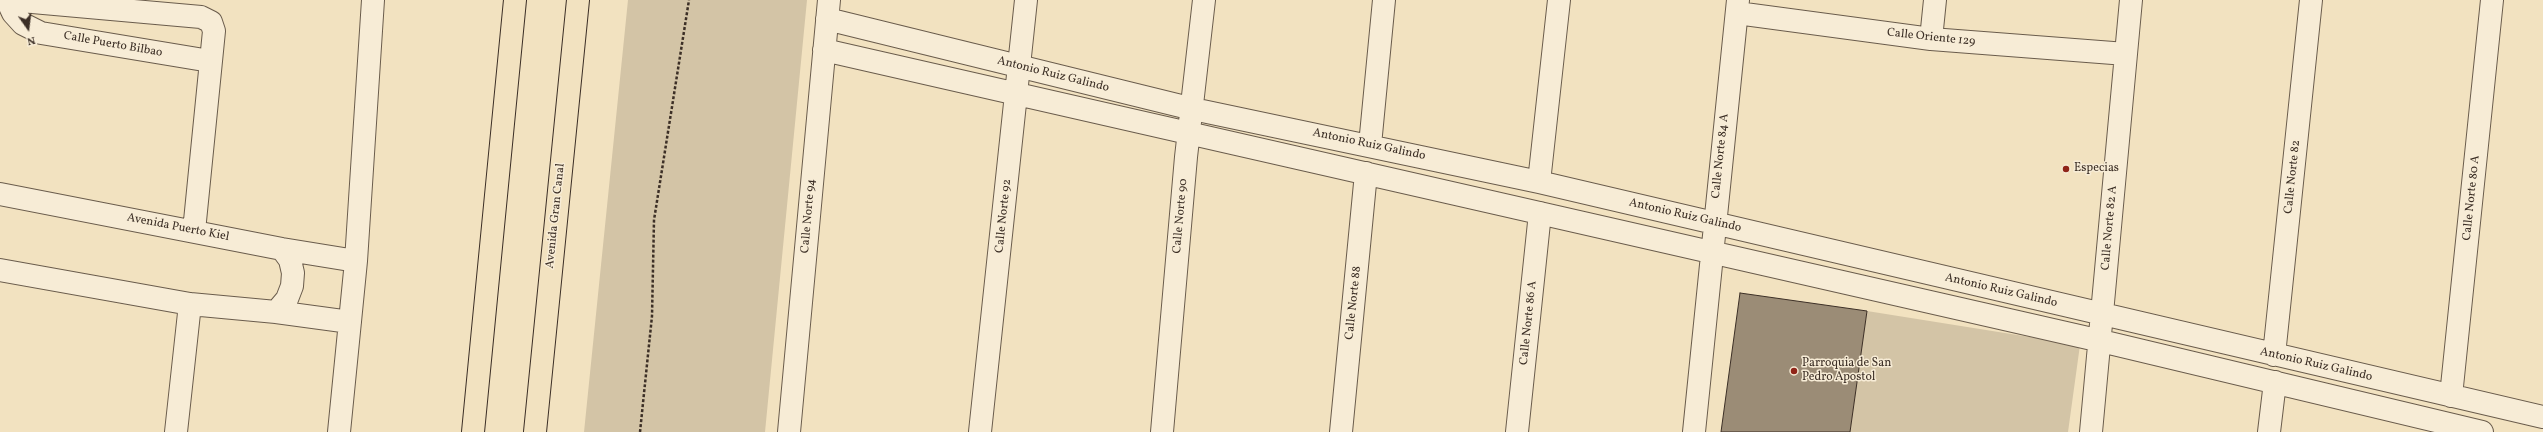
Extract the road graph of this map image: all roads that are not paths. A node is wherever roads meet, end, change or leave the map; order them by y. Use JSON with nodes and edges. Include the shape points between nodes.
{"nodes":[{"id":1,"x":7,"y":0,"type":"edge"},
{"id":2,"x":10,"y":0,"type":"edge"},
{"id":3,"x":373,"y":0,"type":"edge"},
{"id":4,"x":515,"y":0,"type":"edge"},
{"id":5,"x":578,"y":0,"type":"edge"},
{"id":6,"x":1026,"y":0,"type":"edge"},
{"id":7,"x":1204,"y":0,"type":"edge"},
{"id":8,"x":1384,"y":0,"type":"edge"},
{"id":9,"x":1559,"y":0,"type":"edge"},
{"id":10,"x":1935,"y":0,"type":"edge"},
{"id":11,"x":2132,"y":0,"type":"edge"},
{"id":12,"x":2311,"y":0,"type":"edge"},
{"id":13,"x":2492,"y":0,"type":"edge"},
{"id":14,"x":1737,"y":7,"type":"edge"},
{"id":15,"x":828,"y":10,"type":"edge"},
{"id":16,"x":1931,"y":39,"type":"junction"},
{"id":17,"x":824,"y":50,"type":"junction"},
{"id":18,"x":2126,"y":54,"type":"junction"},
{"id":19,"x":210,"y":61,"type":"junction"},
{"id":20,"x":1019,"y":67,"type":"junction"},
{"id":21,"x":1017,"y":93,"type":"junction"},
{"id":22,"x":1193,"y":108,"type":"junction"},
{"id":23,"x":1190,"y":135,"type":"junction"},
{"id":24,"x":1370,"y":145,"type":"junction"},
{"id":25,"x":1366,"y":173,"type":"junction"},
{"id":26,"x":1539,"y":182,"type":"junction"},
{"id":27,"x":0,"y":194,"type":"edge"},
{"id":28,"x":1540,"y":213,"type":"junction"},
{"id":29,"x":1714,"y":223,"type":"junction"},
{"id":30,"x":194,"y":231,"type":"junction"},
{"id":31,"x":282,"y":249,"type":"junction"},
{"id":32,"x":1711,"y":251,"type":"junction"},
{"id":33,"x":356,"y":261,"type":"junction"},
{"id":34,"x":0,"y":270,"type":"edge"},
{"id":35,"x":190,"y":304,"type":"junction"},
{"id":36,"x":276,"y":312,"type":"junction"},
{"id":37,"x":2102,"y":316,"type":"junction"},
{"id":38,"x":350,"y":322,"type":"junction"},
{"id":39,"x":2101,"y":341,"type":"junction"},
{"id":40,"x":2274,"y":355,"type":"junction"},
{"id":41,"x":2275,"y":382,"type":"junction"},
{"id":42,"x":2451,"y":396,"type":"junction"},
{"id":43,"x":2543,"y":417,"type":"edge"},
{"id":44,"x":2447,"y":428,"type":"edge"},
{"id":45,"x":176,"y":432,"type":"edge"},
{"id":46,"x":339,"y":432,"type":"edge"},
{"id":47,"x":473,"y":432,"type":"edge"},
{"id":48,"x":536,"y":432,"type":"edge"},
{"id":49,"x":789,"y":432,"type":"edge"},
{"id":50,"x":980,"y":432,"type":"edge"},
{"id":51,"x":1162,"y":432,"type":"edge"},
{"id":52,"x":1341,"y":432,"type":"edge"},
{"id":53,"x":1518,"y":432,"type":"edge"},
{"id":54,"x":1694,"y":432,"type":"edge"},
{"id":55,"x":2091,"y":432,"type":"edge"},
{"id":56,"x":2269,"y":432,"type":"edge"},
{"id":57,"x":2482,"y":432,"type":"edge"}],
"edges":[{"from":1,"to":19,"type":"street","name":"Calle Puerto Bilbao","via":[[13,13],[23,24],[41,33]]},
{"from":2,"to":19,"type":"street","via":[[206,18],[211,22],[214,31]]},
{"from":3,"to":33,"type":"street"},
{"from":4,"to":47,"type":"main road"},
{"from":5,"to":48,"type":"main road","name":"Avenida Gran Canal"},
{"from":6,"to":20,"type":"street","name":"Calle Norte 92"},
{"from":7,"to":22,"type":"street","name":"Calle Norte 90"},
{"from":8,"to":24,"type":"street"},
{"from":9,"to":26,"type":"street"},
{"from":10,"to":16,"type":"street"},
{"from":11,"to":18,"type":"street","name":"Calle Norte 82 A"},
{"from":12,"to":40,"type":"street","name":"Calle Norte 82"},
{"from":13,"to":42,"type":"street","name":"Calle Norte 80 A"},
{"from":14,"to":16,"type":"street","name":"Calle Oriente 129"},
{"from":14,"to":29,"type":"street","name":"Calle Norte 84 A"},
{"from":15,"to":17,"type":"street","name":"Calle Norte 94"},
{"from":15,"to":20,"type":"street","name":"Antonio Ruiz Galindo"},
{"from":16,"to":18,"type":"street","name":"Calle Oriente 129"},
{"from":17,"to":21,"type":"street"},
{"from":17,"to":49,"type":"street","name":"Calle Norte 94"},
{"from":18,"to":37,"type":"street","name":"Calle Norte 82 A"},
{"from":19,"to":30,"type":"street"},
{"from":20,"to":21,"type":"street","name":"Calle Norte 92"},
{"from":20,"to":22,"type":"street","name":"Antonio Ruiz Galindo"},
{"from":21,"to":23,"type":"street"},
{"from":21,"to":50,"type":"street","name":"Calle Norte 92"},
{"from":22,"to":23,"type":"street","name":"Calle Norte 90"},
{"from":22,"to":24,"type":"street","name":"Antonio Ruiz Galindo"},
{"from":23,"to":25,"type":"street"},
{"from":23,"to":51,"type":"street","name":"Calle Norte 90"},
{"from":24,"to":26,"type":"street","name":"Antonio Ruiz Galindo"},
{"from":25,"to":28,"type":"street"},
{"from":25,"to":52,"type":"street","name":"Calle Norte 88"},
{"from":26,"to":29,"type":"street","name":"Antonio Ruiz Galindo"},
{"from":27,"to":30,"type":"street","name":"Avenida Puerto Kiel"},
{"from":28,"to":32,"type":"street"},
{"from":28,"to":53,"type":"street","name":"Calle Norte 86 A"},
{"from":29,"to":32,"type":"street","name":"Calle Norte 84 A"},
{"from":29,"to":37,"type":"street","name":"Antonio Ruiz Galindo"},
{"from":30,"to":31,"type":"street","name":"Avenida Puerto Kiel"},
{"from":31,"to":33,"type":"street","name":"Avenida Puerto Kiel"},
{"from":31,"to":36,"type":"street","via":[[290,260],[292,286],[287,299]]},
{"from":32,"to":39,"type":"street"},
{"from":32,"to":54,"type":"street","name":"Calle Norte 84 A"},
{"from":33,"to":38,"type":"street"},
{"from":34,"to":35,"type":"street"},
{"from":35,"to":36,"type":"street"},
{"from":35,"to":45,"type":"street"},
{"from":36,"to":38,"type":"street"},
{"from":37,"to":39,"type":"street","name":"Calle Norte 82 A"},
{"from":37,"to":40,"type":"street","name":"Antonio Ruiz Galindo"},
{"from":38,"to":46,"type":"street"},
{"from":39,"to":41,"type":"street"},
{"from":39,"to":55,"type":"street","name":"Calle Norte 82 A"},
{"from":40,"to":42,"type":"street","name":"Antonio Ruiz Galindo"},
{"from":41,"to":44,"type":"street"},
{"from":41,"to":56,"type":"street"},
{"from":42,"to":43,"type":"street","name":"Antonio Ruiz Galindo"},
{"from":44,"to":57,"type":"street"}]}
